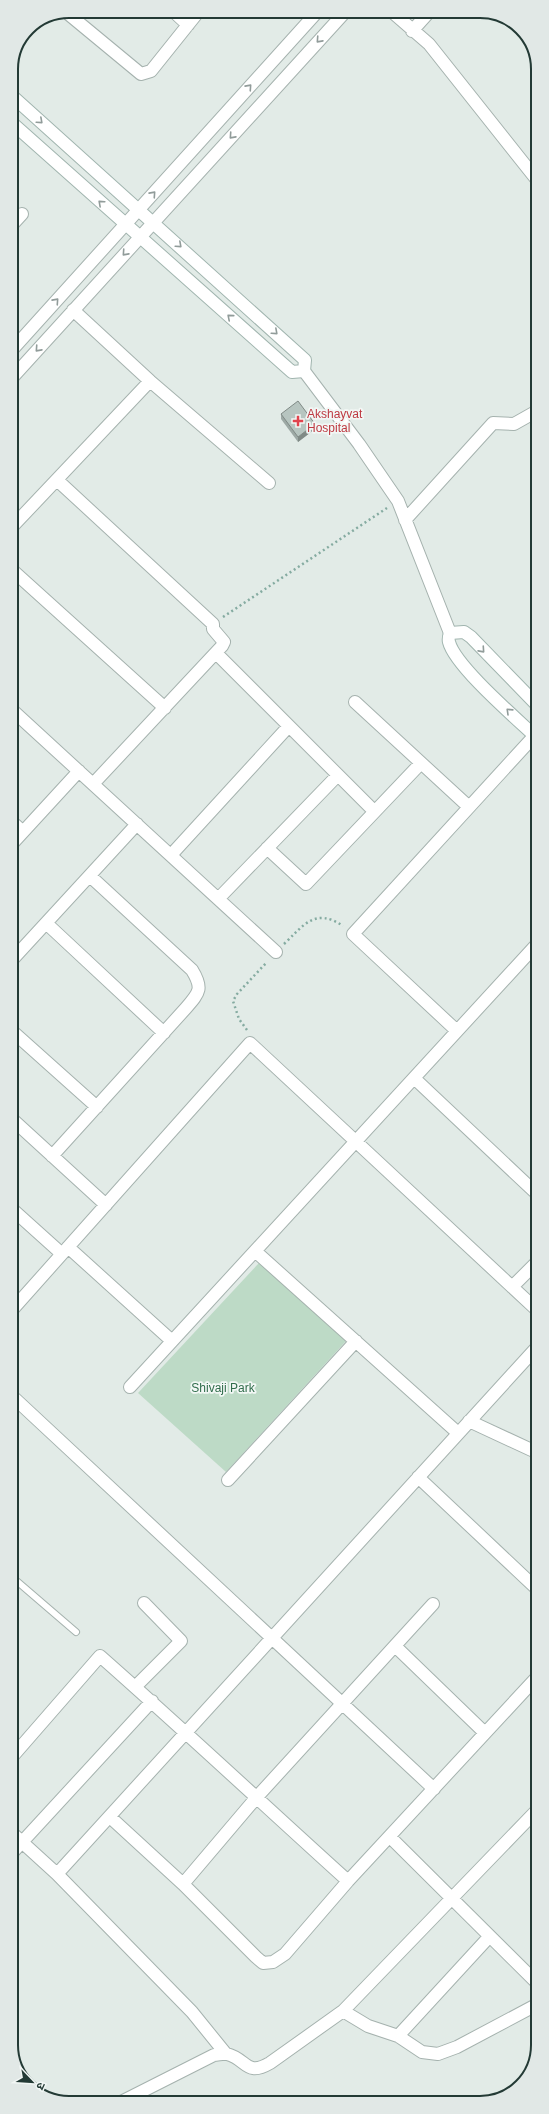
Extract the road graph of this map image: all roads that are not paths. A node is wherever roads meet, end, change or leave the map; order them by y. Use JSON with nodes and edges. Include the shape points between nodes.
{"nodes":[{"id":1,"x":73,"y":18,"type":"edge"},
{"id":2,"x":180,"y":18,"type":"edge"},
{"id":3,"x":194,"y":18,"type":"edge"},
{"id":4,"x":312,"y":18,"type":"edge"},
{"id":5,"x":340,"y":18,"type":"edge"},
{"id":6,"x":398,"y":18,"type":"edge"},
{"id":7,"x":424,"y":18,"type":"edge"},
{"id":8,"x":188,"y":25,"type":"junction"},
{"id":9,"x":412,"y":31,"type":"junction"},
{"id":10,"x":18,"y":101,"type":"edge"},
{"id":11,"x":18,"y":128,"type":"edge"},
{"id":12,"x":531,"y":172,"type":"edge"},
{"id":13,"x":139,"y":209,"type":"junction"},
{"id":14,"x":22,"y":214,"type":"dead end"},
{"id":15,"x":18,"y":218,"type":"edge"},
{"id":16,"x":153,"y":222,"type":"junction"},
{"id":17,"x":125,"y":225,"type":"junction"},
{"id":18,"x":139,"y":238,"type":"junction"},
{"id":19,"x":73,"y":310,"type":"junction"},
{"id":20,"x":18,"y":342,"type":"edge"},
{"id":21,"x":18,"y":371,"type":"edge"},
{"id":22,"x":304,"y":371,"type":"junction"},
{"id":23,"x":150,"y":381,"type":"junction"},
{"id":24,"x":531,"y":414,"type":"edge"},
{"id":25,"x":57,"y":480,"type":"junction"},
{"id":26,"x":269,"y":483,"type":"dead end"},
{"id":27,"x":405,"y":520,"type":"junction"},
{"id":28,"x":18,"y":521,"type":"edge"},
{"id":29,"x":18,"y":575,"type":"edge"},
{"id":30,"x":450,"y":633,"type":"junction"},
{"id":31,"x":216,"y":653,"type":"junction"},
{"id":32,"x":531,"y":699,"type":"edge"},
{"id":33,"x":354,"y":702,"type":"dead end"},
{"id":34,"x":165,"y":708,"type":"junction"},
{"id":35,"x":18,"y":715,"type":"edge"},
{"id":36,"x":289,"y":726,"type":"junction"},
{"id":37,"x":531,"y":730,"type":"edge"},
{"id":38,"x":531,"y":740,"type":"edge"},
{"id":39,"x":421,"y":763,"type":"junction"},
{"id":40,"x":79,"y":771,"type":"junction"},
{"id":41,"x":337,"y":776,"type":"junction"},
{"id":42,"x":93,"y":784,"type":"junction"},
{"id":43,"x":469,"y":807,"type":"junction"},
{"id":44,"x":374,"y":811,"type":"junction"},
{"id":45,"x":137,"y":824,"type":"junction"},
{"id":46,"x":18,"y":827,"type":"edge"},
{"id":47,"x":23,"y":832,"type":"junction"},
{"id":48,"x":18,"y":838,"type":"edge"},
{"id":49,"x":267,"y":848,"type":"junction"},
{"id":50,"x":171,"y":855,"type":"junction"},
{"id":51,"x":90,"y":876,"type":"junction"},
{"id":52,"x":218,"y":899,"type":"junction"},
{"id":53,"x":46,"y":924,"type":"junction"},
{"id":54,"x":531,"y":951,"type":"edge"},
{"id":55,"x":276,"y":952,"type":"road end"},
{"id":56,"x":18,"y":954,"type":"edge"},
{"id":57,"x":457,"y":1031,"type":"junction"},
{"id":58,"x":164,"y":1033,"type":"junction"},
{"id":59,"x":18,"y":1036,"type":"edge"},
{"id":60,"x":414,"y":1078,"type":"junction"},
{"id":61,"x":97,"y":1107,"type":"junction"},
{"id":62,"x":18,"y":1125,"type":"edge"},
{"id":63,"x":355,"y":1142,"type":"junction"},
{"id":64,"x":52,"y":1156,"type":"junction"},
{"id":65,"x":531,"y":1187,"type":"edge"},
{"id":66,"x":106,"y":1205,"type":"junction"},
{"id":67,"x":18,"y":1214,"type":"edge"},
{"id":68,"x":65,"y":1250,"type":"junction"},
{"id":69,"x":255,"y":1251,"type":"junction"},
{"id":70,"x":531,"y":1268,"type":"edge"},
{"id":71,"x":512,"y":1287,"type":"junction"},
{"id":72,"x":18,"y":1303,"type":"edge"},
{"id":73,"x":531,"y":1305,"type":"edge"},
{"id":74,"x":356,"y":1341,"type":"junction"},
{"id":75,"x":172,"y":1342,"type":"junction"},
{"id":76,"x":531,"y":1354,"type":"edge"},
{"id":77,"x":130,"y":1387,"type":"dead end"},
{"id":78,"x":18,"y":1402,"type":"edge"},
{"id":79,"x":469,"y":1421,"type":"junction"},
{"id":80,"x":458,"y":1433,"type":"junction"},
{"id":81,"x":531,"y":1450,"type":"edge"},
{"id":82,"x":418,"y":1477,"type":"junction"},
{"id":83,"x":228,"y":1480,"type":"dead end"},
{"id":84,"x":18,"y":1582,"type":"edge"},
{"id":85,"x":531,"y":1583,"type":"edge"},
{"id":86,"x":144,"y":1603,"type":"dead end"},
{"id":87,"x":433,"y":1604,"type":"dead end"},
{"id":88,"x":76,"y":1632,"type":"dead end"},
{"id":89,"x":272,"y":1638,"type":"junction"},
{"id":90,"x":395,"y":1646,"type":"junction"},
{"id":91,"x":531,"y":1684,"type":"edge"},
{"id":92,"x":135,"y":1687,"type":"junction"},
{"id":93,"x":152,"y":1701,"type":"junction"},
{"id":94,"x":342,"y":1703,"type":"junction"},
{"id":95,"x":187,"y":1732,"type":"junction"},
{"id":96,"x":485,"y":1733,"type":"junction"},
{"id":97,"x":18,"y":1750,"type":"edge"},
{"id":98,"x":434,"y":1789,"type":"junction"},
{"id":99,"x":256,"y":1798,"type":"junction"},
{"id":100,"x":531,"y":1816,"type":"edge"},
{"id":101,"x":110,"y":1817,"type":"junction"},
{"id":102,"x":390,"y":1836,"type":"junction"},
{"id":103,"x":18,"y":1838,"type":"edge"},
{"id":104,"x":22,"y":1842,"type":"junction"},
{"id":105,"x":18,"y":1846,"type":"edge"},
{"id":106,"x":58,"y":1874,"type":"junction"},
{"id":107,"x":348,"y":1881,"type":"junction"},
{"id":108,"x":183,"y":1884,"type":"junction"},
{"id":109,"x":452,"y":1898,"type":"junction"},
{"id":110,"x":489,"y":1937,"type":"junction"},
{"id":111,"x":531,"y":1977,"type":"edge"},
{"id":112,"x":531,"y":2008,"type":"edge"},
{"id":113,"x":343,"y":2011,"type":"junction"},
{"id":114,"x":398,"y":2036,"type":"junction"},
{"id":115,"x":226,"y":2054,"type":"junction"},
{"id":116,"x":134,"y":2096,"type":"edge"}],
"edges":[{"from":1,"to":8,"type":"street","via":[[142,74],[150,71]]},
{"from":2,"to":8,"type":"street"},
{"from":3,"to":8,"type":"street"},
{"from":13,"to":4,"type":"street","one_way":true},
{"from":5,"to":16,"type":"street","one_way":true},
{"from":6,"to":9,"type":"street"},
{"from":7,"to":9,"type":"street"},
{"from":9,"to":12,"type":"street","via":[[429,44]]},
{"from":10,"to":13,"type":"street","one_way":true},
{"from":17,"to":11,"type":"street","one_way":true},
{"from":13,"to":16,"type":"street"},
{"from":13,"to":17,"type":"street"},
{"from":14,"to":15,"type":"street"},
{"from":16,"to":18,"type":"street"},
{"from":16,"to":22,"type":"street","one_way":true,"via":[[305,360]]},
{"from":17,"to":18,"type":"street"},
{"from":20,"to":17,"type":"street","one_way":true},
{"from":18,"to":19,"type":"street","one_way":true},
{"from":22,"to":18,"type":"street","one_way":true,"via":[[292,372]]},
{"from":19,"to":21,"type":"street","one_way":true},
{"from":19,"to":23,"type":"street"},
{"from":22,"to":27,"type":"street","via":[[398,501]]},
{"from":23,"to":25,"type":"street"},
{"from":23,"to":26,"type":"street"},
{"from":24,"to":27,"type":"street","via":[[514,424],[493,423]]},
{"from":25,"to":28,"type":"street"},
{"from":25,"to":31,"type":"street","via":[[213,624],[213,629],[224,642]]},
{"from":27,"to":30,"type":"street"},
{"from":29,"to":34,"type":"street"},
{"from":30,"to":32,"type":"street","one_way":true,"via":[[464,632],[471,637]]},
{"from":37,"to":30,"type":"street","one_way":true,"via":[[474,678],[454,653],[448,640]]},
{"from":31,"to":34,"type":"street"},
{"from":31,"to":36,"type":"street"},
{"from":33,"to":39,"type":"street"},
{"from":34,"to":42,"type":"street"},
{"from":35,"to":40,"type":"street"},
{"from":36,"to":41,"type":"street"},
{"from":36,"to":50,"type":"street"},
{"from":38,"to":43,"type":"street"},
{"from":39,"to":43,"type":"street"},
{"from":39,"to":44,"type":"street"},
{"from":40,"to":42,"type":"street"},
{"from":40,"to":47,"type":"street"},
{"from":41,"to":44,"type":"street"},
{"from":41,"to":49,"type":"street"},
{"from":42,"to":45,"type":"street"},
{"from":43,"to":57,"type":"street","via":[[353,934]]},
{"from":44,"to":49,"type":"street","via":[[306,884]]},
{"from":45,"to":50,"type":"street"},
{"from":45,"to":51,"type":"street"},
{"from":46,"to":47,"type":"street"},
{"from":47,"to":48,"type":"street"},
{"from":49,"to":52,"type":"street"},
{"from":50,"to":52,"type":"street"},
{"from":51,"to":53,"type":"street"},
{"from":51,"to":58,"type":"street","via":[[192,970],[199,981],[198,995]]},
{"from":52,"to":55,"type":"street"},
{"from":53,"to":56,"type":"street"},
{"from":53,"to":58,"type":"street"},
{"from":54,"to":57,"type":"street"},
{"from":57,"to":60,"type":"street"},
{"from":58,"to":61,"type":"street"},
{"from":59,"to":61,"type":"street"},
{"from":60,"to":63,"type":"street"},
{"from":60,"to":65,"type":"street"},
{"from":61,"to":64,"type":"street"},
{"from":62,"to":64,"type":"street"},
{"from":63,"to":66,"type":"street","via":[[250,1044]]},
{"from":63,"to":69,"type":"street"},
{"from":63,"to":71,"type":"street"},
{"from":64,"to":66,"type":"street"},
{"from":66,"to":68,"type":"street"},
{"from":67,"to":68,"type":"street"},
{"from":68,"to":72,"type":"street"},
{"from":68,"to":75,"type":"street"},
{"from":69,"to":74,"type":"street"},
{"from":69,"to":75,"type":"street"},
{"from":70,"to":71,"type":"street"},
{"from":71,"to":73,"type":"street"},
{"from":74,"to":80,"type":"street"},
{"from":74,"to":83,"type":"street"},
{"from":75,"to":77,"type":"street"},
{"from":76,"to":79,"type":"street"},
{"from":78,"to":89,"type":"street"},
{"from":79,"to":80,"type":"street"},
{"from":79,"to":81,"type":"street"},
{"from":80,"to":82,"type":"street"},
{"from":82,"to":85,"type":"street"},
{"from":82,"to":89,"type":"street"},
{"from":84,"to":88,"type":"lane"},
{"from":86,"to":92,"type":"street","via":[[181,1641]]},
{"from":87,"to":90,"type":"street"},
{"from":89,"to":94,"type":"street"},
{"from":89,"to":95,"type":"street"},
{"from":90,"to":94,"type":"street"},
{"from":90,"to":96,"type":"street"},
{"from":91,"to":96,"type":"street"},
{"from":92,"to":93,"type":"street"},
{"from":92,"to":97,"type":"street","via":[[100,1656]]},
{"from":93,"to":95,"type":"street"},
{"from":93,"to":104,"type":"street"},
{"from":94,"to":98,"type":"street"},
{"from":94,"to":99,"type":"street"},
{"from":95,"to":99,"type":"street"},
{"from":95,"to":101,"type":"street"},
{"from":96,"to":98,"type":"street"},
{"from":98,"to":102,"type":"street"},
{"from":99,"to":107,"type":"street"},
{"from":99,"to":108,"type":"street"},
{"from":100,"to":109,"type":"street"},
{"from":101,"to":106,"type":"street"},
{"from":101,"to":108,"type":"street"},
{"from":102,"to":107,"type":"street"},
{"from":102,"to":109,"type":"street"},
{"from":103,"to":104,"type":"street"},
{"from":104,"to":105,"type":"street"},
{"from":104,"to":106,"type":"street"},
{"from":106,"to":115,"type":"street","via":[[192,2012]]},
{"from":107,"to":108,"type":"street","via":[[285,1954],[273,1962],[263,1963]]},
{"from":109,"to":110,"type":"street"},
{"from":109,"to":113,"type":"street"},
{"from":110,"to":111,"type":"street"},
{"from":110,"to":114,"type":"street"},
{"from":112,"to":114,"type":"street","via":[[438,2054],[422,2052]]},
{"from":113,"to":114,"type":"street","via":[[377,2030]]},
{"from":113,"to":115,"type":"street","via":[[260,2069],[251,2069]]},
{"from":115,"to":116,"type":"street","via":[[214,2056]]}]}
